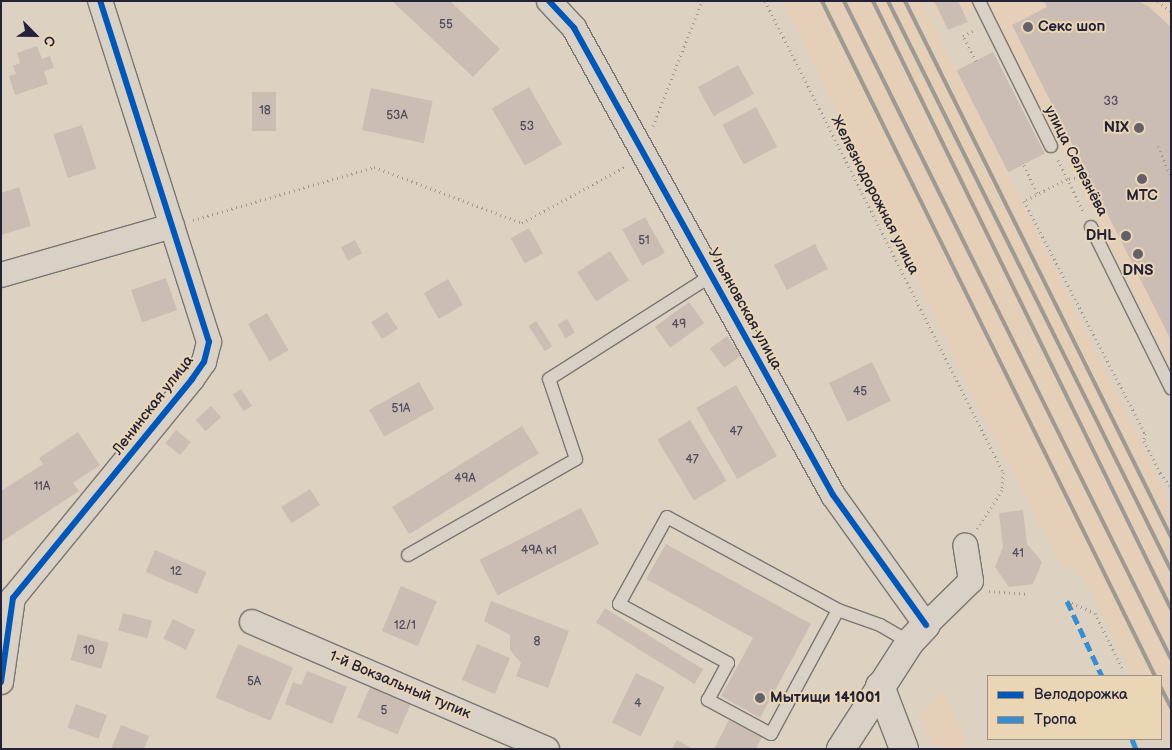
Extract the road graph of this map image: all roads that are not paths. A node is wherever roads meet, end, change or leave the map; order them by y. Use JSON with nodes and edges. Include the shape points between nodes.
{"nodes":[{"id":1,"x":100,"y":1,"type":"edge"},
{"id":2,"x":549,"y":1,"type":"edge"},
{"id":3,"x":979,"y":1,"type":"edge"},
{"id":4,"x":1051,"y":146,"type":"road end"},
{"id":5,"x":172,"y":226,"type":"junction"},
{"id":6,"x":1092,"y":227,"type":"road end"},
{"id":7,"x":1,"y":275,"type":"edge"},
{"id":8,"x":712,"y":276,"type":"junction"},
{"id":9,"x":1171,"y":388,"type":"edge"},
{"id":10,"x":965,"y":545,"type":"road end"},
{"id":11,"x":408,"y":555,"type":"dead end"},
{"id":12,"x":7,"y":596,"type":"edge"},
{"id":13,"x":838,"y":610,"type":"junction"},
{"id":14,"x":252,"y":622,"type":"dead end"},
{"id":15,"x":918,"y":633,"type":"junction"},
{"id":16,"x":1,"y":682,"type":"edge"},
{"id":17,"x":880,"y":686,"type":"junction"},
{"id":18,"x":547,"y":749,"type":"edge"},
{"id":19,"x":841,"y":749,"type":"edge"},
{"id":20,"x":904,"y":749,"type":"edge"}],
"edges":[{"from":1,"to":5,"type":"street","name":"Ленинская улица"},
{"from":2,"to":8,"type":"street","name":"Ульяновская улица","via":[[574,28]]},
{"from":3,"to":4,"type":"lane","name":"улица Селезнёва"},
{"from":5,"to":7,"type":"street"},
{"from":5,"to":12,"type":"street","name":"Ленинская улица","via":[[210,342],[204,362]]},
{"from":6,"to":9,"type":"lane","name":"улица Селезнёва"},
{"from":8,"to":11,"type":"lane","via":[[549,379],[576,459]]},
{"from":8,"to":15,"type":"street","name":"Ульяновская улица","via":[[833,496]]},
{"from":10,"to":15,"type":"street","via":[[971,581]]},
{"from":12,"to":16,"type":"street","name":"Ленинская улица"},
{"from":13,"to":13,"type":"lane","via":[[667,517],[620,604],[728,664],[708,700],[771,734]]},
{"from":13,"to":15,"type":"lane","via":[[880,625]]},
{"from":14,"to":18,"type":"street","name":"1-й Вокзальный тупик"},
{"from":15,"to":17,"type":"street"},
{"from":17,"to":19,"type":"street"},
{"from":17,"to":20,"type":"street"}]}
